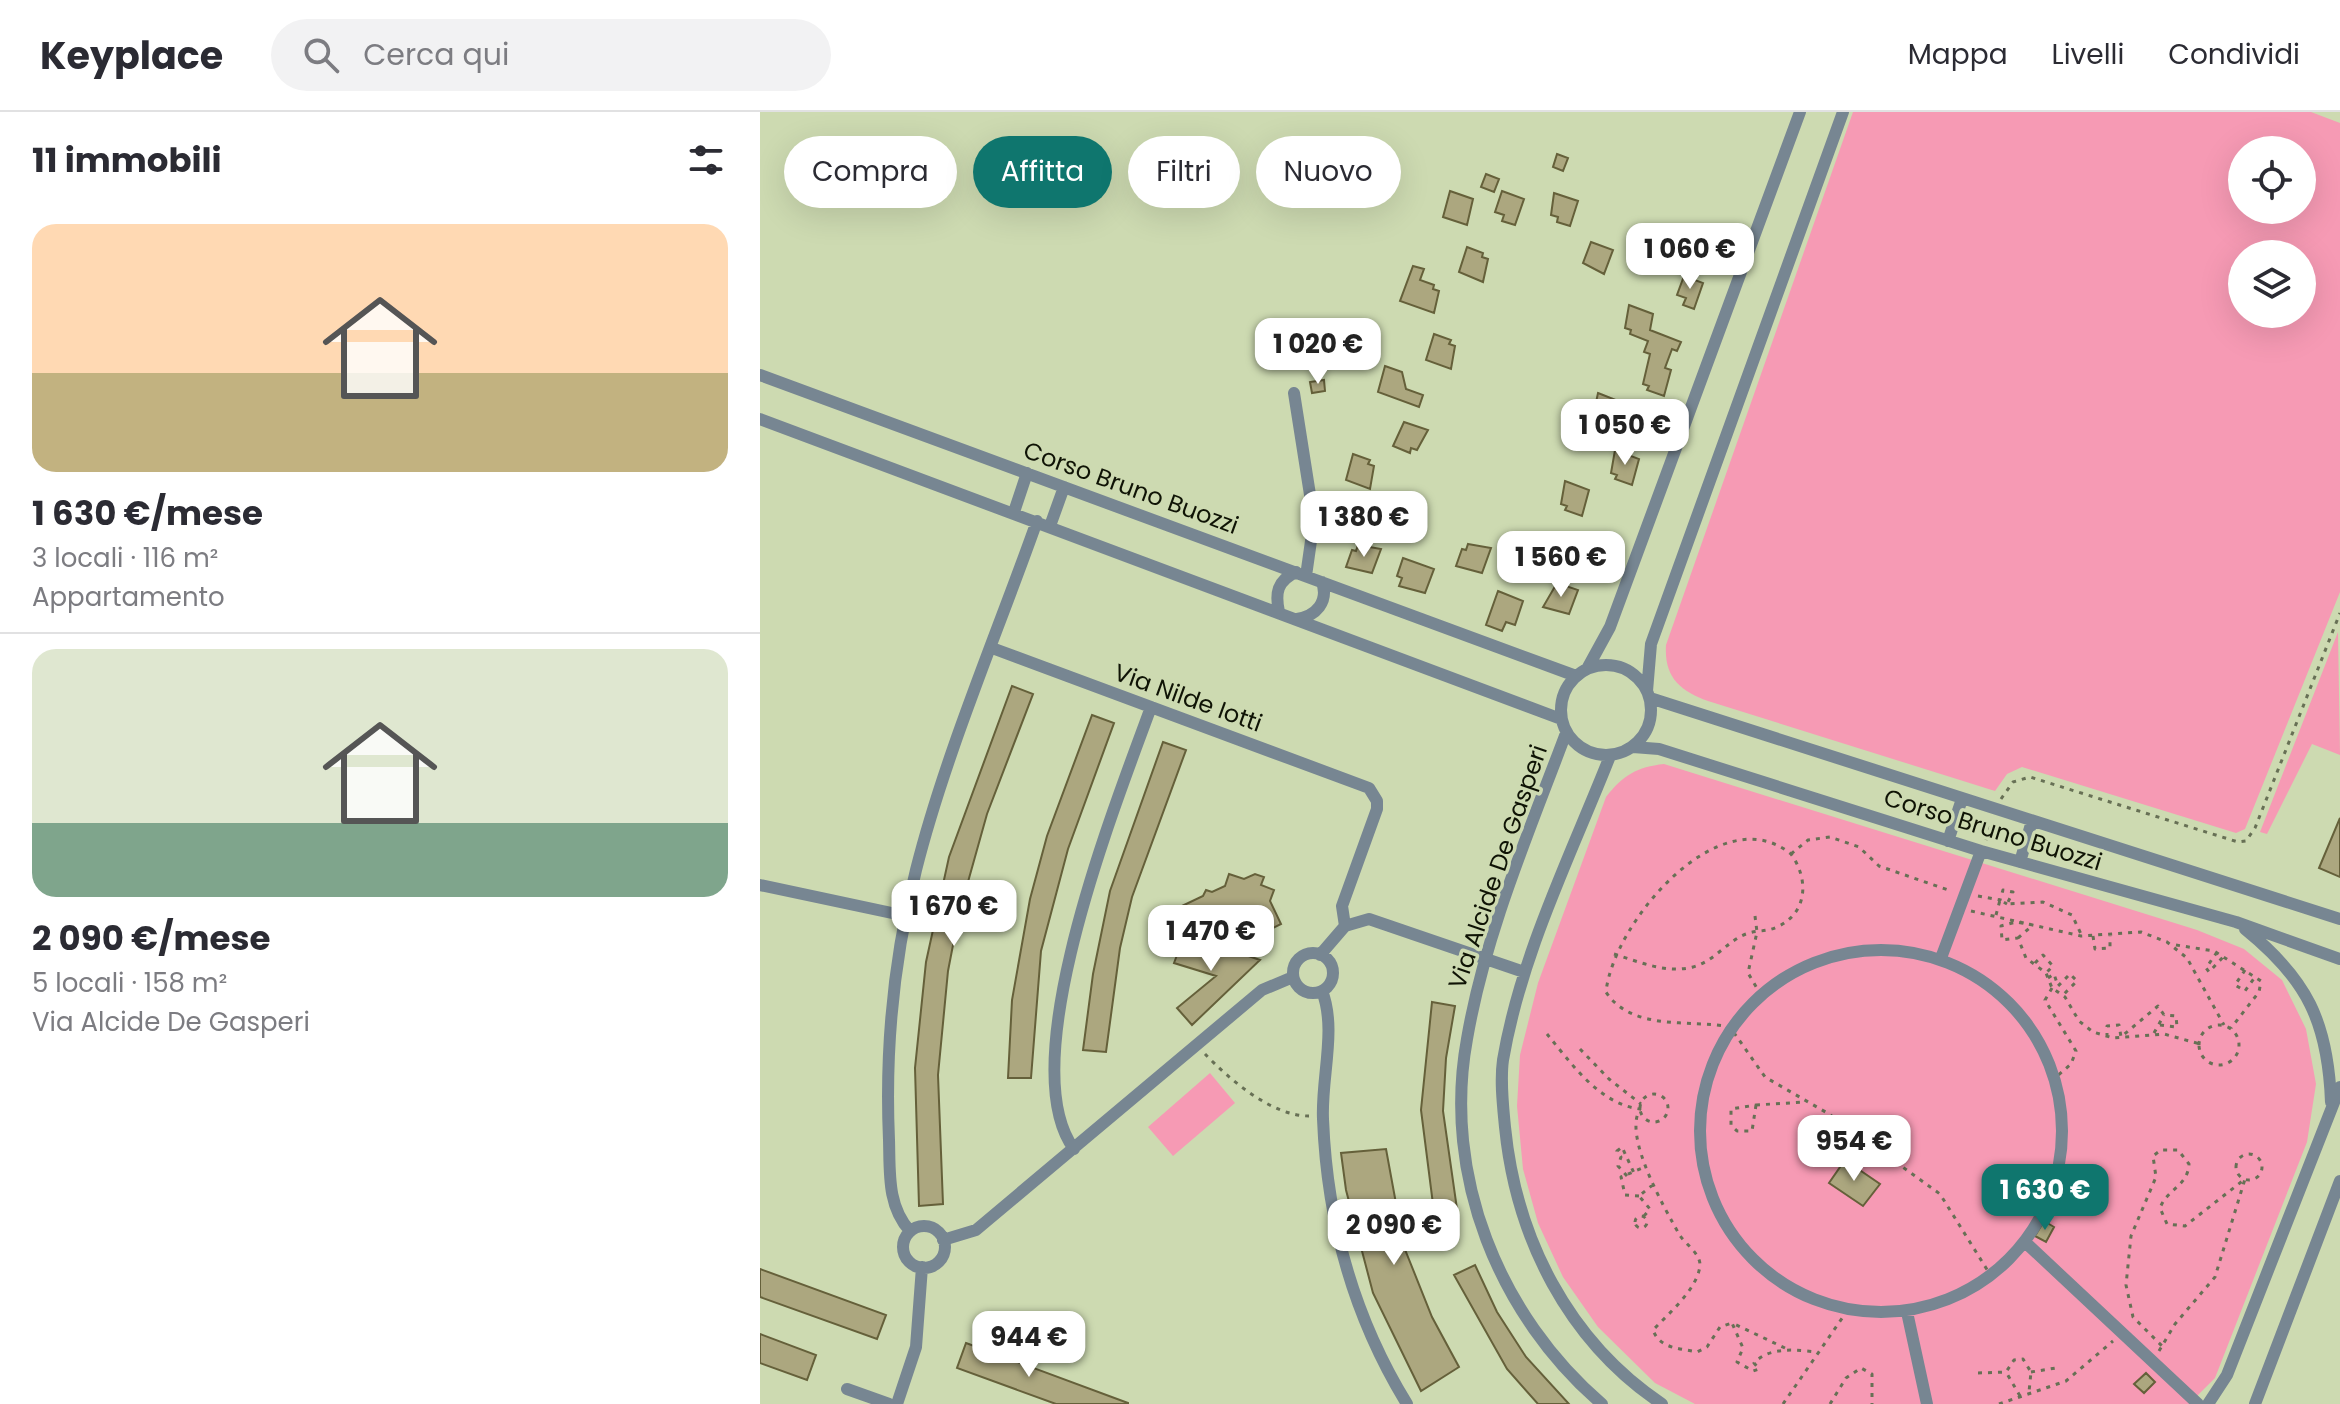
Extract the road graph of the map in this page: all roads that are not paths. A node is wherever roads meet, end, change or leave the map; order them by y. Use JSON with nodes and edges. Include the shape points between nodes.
{"nodes":[{"id":1,"x":1800,"y":112,"type":"edge"},
{"id":2,"x":1843,"y":112,"type":"edge"},
{"id":3,"x":760,"y":375,"type":"edge"},
{"id":4,"x":1294,"y":393,"type":"dead end"},
{"id":5,"x":760,"y":419,"type":"edge"},
{"id":6,"x":1027,"y":473,"type":"junction"},
{"id":7,"x":1064,"y":487,"type":"junction"},
{"id":8,"x":1014,"y":512,"type":"junction"},
{"id":9,"x":1044,"y":523,"type":"junction"},
{"id":10,"x":1301,"y":574,"type":"junction"},
{"id":11,"x":1322,"y":582,"type":"junction"},
{"id":12,"x":1279,"y":612,"type":"junction"},
{"id":13,"x":1297,"y":619,"type":"junction"},
{"id":14,"x":992,"y":648,"type":"junction"},
{"id":15,"x":1581,"y":672,"type":"junction"},
{"id":16,"x":1649,"y":694,"type":"junction"},
{"id":17,"x":1151,"y":707,"type":"junction"},
{"id":18,"x":1561,"y":719,"type":"junction"},
{"id":19,"x":1566,"y":733,"type":"junction"},
{"id":20,"x":1633,"y":747,"type":"junction"},
{"id":21,"x":1610,"y":756,"type":"junction"},
{"id":22,"x":1962,"y":799,"type":"junction"},
{"id":23,"x":2032,"y":821,"type":"junction"},
{"id":24,"x":1948,"y":841,"type":"junction"},
{"id":25,"x":1981,"y":851,"type":"junction"},
{"id":26,"x":2020,"y":862,"type":"junction"},
{"id":27,"x":760,"y":885,"type":"edge"},
{"id":28,"x":906,"y":916,"type":"junction"},
{"id":29,"x":2340,"y":919,"type":"edge"},
{"id":30,"x":2236,"y":922,"type":"junction"},
{"id":31,"x":1345,"y":926,"type":"junction"},
{"id":32,"x":1320,"y":955,"type":"junction"},
{"id":33,"x":1941,"y":958,"type":"junction"},
{"id":34,"x":1486,"y":959,"type":"junction"},
{"id":35,"x":2340,"y":959,"type":"edge"},
{"id":36,"x":1524,"y":972,"type":"junction"},
{"id":37,"x":1293,"y":977,"type":"junction"},
{"id":38,"x":1322,"y":991,"type":"junction"},
{"id":39,"x":2340,"y":1087,"type":"edge"},
{"id":40,"x":2331,"y":1108,"type":"junction"},
{"id":41,"x":1074,"y":1149,"type":"junction"},
{"id":42,"x":2340,"y":1181,"type":"edge"},
{"id":43,"x":910,"y":1231,"type":"junction"},
{"id":44,"x":943,"y":1240,"type":"junction"},
{"id":45,"x":2025,"y":1242,"type":"junction"},
{"id":46,"x":922,"y":1267,"type":"junction"},
{"id":47,"x":1907,"y":1312,"type":"junction"},
{"id":48,"x":847,"y":1389,"type":"dead end"},
{"id":49,"x":889,"y":1404,"type":"edge"},
{"id":50,"x":897,"y":1404,"type":"edge"},
{"id":51,"x":1407,"y":1404,"type":"edge"},
{"id":52,"x":1602,"y":1404,"type":"edge"},
{"id":53,"x":1662,"y":1404,"type":"edge"},
{"id":54,"x":1927,"y":1404,"type":"edge"},
{"id":55,"x":2198,"y":1404,"type":"edge"},
{"id":56,"x":2208,"y":1404,"type":"edge"},
{"id":57,"x":2255,"y":1404,"type":"edge"}],
"edges":[{"from":1,"to":15,"type":"street","via":[[1610,627]]},
{"from":2,"to":16,"type":"street","via":[[1651,644]]},
{"from":3,"to":6,"type":"street","name":"Corso Bruno Buozzi"},
{"from":4,"to":10,"type":"street","via":[[1314,520]]},
{"from":5,"to":8,"type":"street"},
{"from":6,"to":7,"type":"street","name":"Corso Bruno Buozzi"},
{"from":6,"to":8,"type":"street"},
{"from":7,"to":9,"type":"street"},
{"from":7,"to":10,"type":"street","name":"Corso Bruno Buozzi"},
{"from":8,"to":9,"type":"street"},
{"from":9,"to":12,"type":"street"},
{"from":9,"to":14,"type":"street"},
{"from":10,"to":11,"type":"street","name":"Corso Bruno Buozzi"},
{"from":10,"to":12,"type":"street","via":[[1280,584]]},
{"from":11,"to":13,"type":"street","via":[[1318,611]]},
{"from":11,"to":15,"type":"street","name":"Corso Bruno Buozzi"},
{"from":12,"to":13,"type":"street"},
{"from":13,"to":18,"type":"street"},
{"from":14,"to":17,"type":"street","name":"Via Nilde Iotti"},
{"from":14,"to":28,"type":"street","via":[[928,830]]},
{"from":15,"to":16,"type":"street","via":[[1600,665],[1628,670]]},
{"from":15,"to":18,"type":"street","via":[[1561,703]]},
{"from":16,"to":20,"type":"street","via":[[1649,725]]},
{"from":16,"to":22,"type":"street","name":"Corso Bruno Buozzi"},
{"from":17,"to":31,"type":"street","name":"Via Nilde Iotti","via":[[1369,788],[1377,809],[1342,906]]},
{"from":17,"to":41,"type":"street","via":[[1099,851],[1065,987],[1055,1099],[1059,1124]]},
{"from":18,"to":19,"type":"street"},
{"from":19,"to":21,"type":"street","via":[[1585,750]]},
{"from":19,"to":34,"type":"street","name":"Via Alcide De Gasperi"},
{"from":20,"to":21,"type":"street"},
{"from":20,"to":24,"type":"street","name":"Corso Bruno Buozzi","via":[[1659,749]]},
{"from":21,"to":36,"type":"street"},
{"from":22,"to":23,"type":"street","name":"Corso Bruno Buozzi"},
{"from":22,"to":24,"type":"street"},
{"from":23,"to":26,"type":"street"},
{"from":23,"to":29,"type":"street","name":"Corso Bruno Buozzi"},
{"from":24,"to":25,"type":"street","name":"Corso Bruno Buozzi"},
{"from":25,"to":26,"type":"street","name":"Corso Bruno Buozzi"},
{"from":25,"to":33,"type":"street"},
{"from":26,"to":30,"type":"street","name":"Corso Bruno Buozzi"},
{"from":27,"to":28,"type":"street"},
{"from":28,"to":43,"type":"street","via":[[890,1036],[888,1120],[892,1198]]},
{"from":30,"to":35,"type":"street","name":"Corso Bruno Buozzi"},
{"from":30,"to":40,"type":"street","via":[[2284,962],[2304,990],[2319,1022]]},
{"from":31,"to":32,"type":"street"},
{"from":31,"to":34,"type":"street","via":[[1381,920]]},
{"from":32,"to":37,"type":"street","via":[[1302,957]]},
{"from":32,"to":38,"type":"street","via":[[1332,970]]},
{"from":33,"to":45,"type":"street","via":[[1991,985],[2021,1016],[2055,1078],[2063,1135],[2052,1191]]},
{"from":33,"to":47,"type":"street","via":[[1890,948],[1838,953],[1790,972],[1730,1027],[1705,1082],[1699,1142],[1712,1201],[1744,1252],[1790,1290],[1847,1311]]},
{"from":34,"to":36,"type":"street"},
{"from":34,"to":52,"type":"street","name":"Via Alcide De Gasperi","via":[[1466,1041],[1463,1079],[1462,1128],[1476,1210],[1508,1291],[1531,1327],[1555,1359]]},
{"from":36,"to":53,"type":"street","via":[[1502,1064],[1507,1152],[1529,1237],[1563,1305],[1581,1328],[1618,1369]]},
{"from":37,"to":38,"type":"street","via":[[1301,990]]},
{"from":37,"to":41,"type":"street","via":[[1262,990]]},
{"from":38,"to":51,"type":"street","via":[[1327,1014],[1323,1116],[1336,1240],[1385,1368]]},
{"from":39,"to":40,"type":"street"},
{"from":40,"to":56,"type":"street","via":[[2227,1375]]},
{"from":41,"to":44,"type":"street","via":[[976,1230]]},
{"from":42,"to":57,"type":"street"},
{"from":43,"to":44,"type":"street","via":[[926,1226]]},
{"from":43,"to":46,"type":"street","via":[[904,1253]]},
{"from":44,"to":46,"type":"street","via":[[938,1262]]},
{"from":45,"to":47,"type":"street","via":[[1991,1276],[1951,1299]]},
{"from":45,"to":55,"type":"street"},
{"from":46,"to":50,"type":"street","via":[[916,1347]]},
{"from":47,"to":54,"type":"street"},
{"from":48,"to":49,"type":"street"}]}
